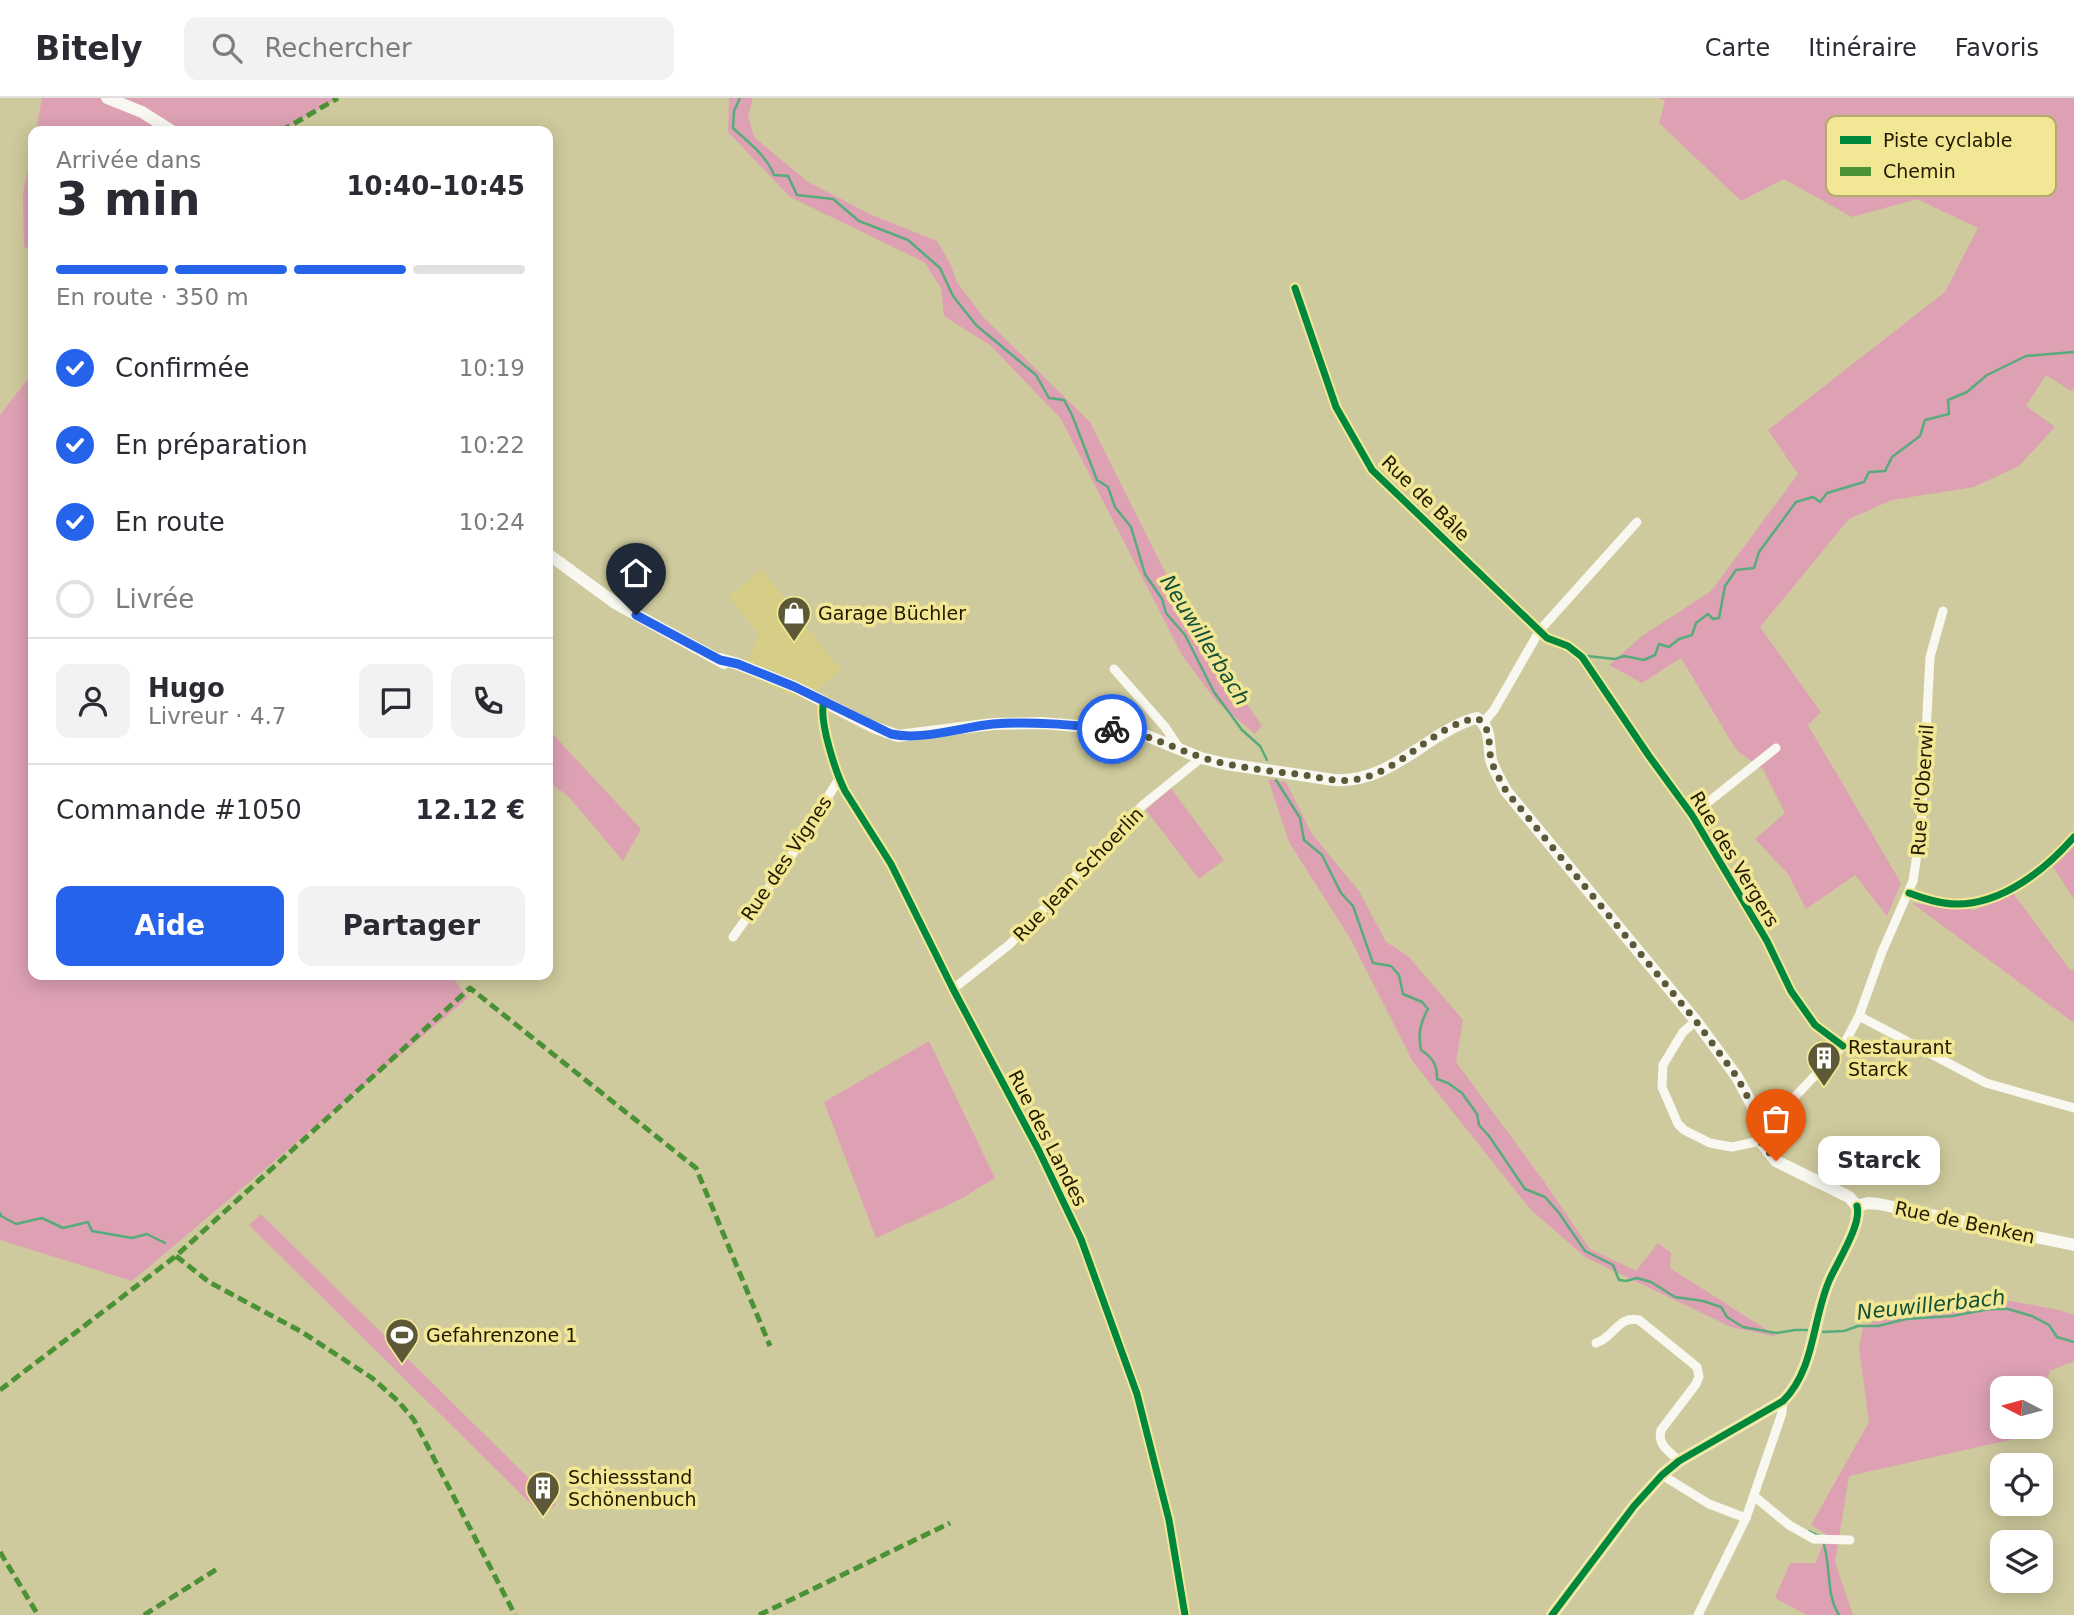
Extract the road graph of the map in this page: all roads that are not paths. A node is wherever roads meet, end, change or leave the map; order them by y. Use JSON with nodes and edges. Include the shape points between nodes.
{"nodes":[{"id":1,"x":107,"y":98,"type":"edge"},
{"id":2,"x":164,"y":126,"type":"edge"},
{"id":3,"x":1295,"y":288,"type":"dead end"},
{"id":4,"x":1637,"y":522,"type":"dead end"},
{"id":5,"x":553,"y":558,"type":"edge"},
{"id":6,"x":1943,"y":611,"type":"dead end"},
{"id":7,"x":1540,"y":630,"type":"junction"},
{"id":8,"x":1114,"y":669,"type":"dead end"},
{"id":9,"x":824,"y":701,"type":"junction"},
{"id":10,"x":1483,"y":723,"type":"junction"},
{"id":11,"x":1179,"y":748,"type":"junction"},
{"id":12,"x":1776,"y":748,"type":"dead end"},
{"id":13,"x":1201,"y":758,"type":"junction"},
{"id":14,"x":839,"y":779,"type":"junction"},
{"id":15,"x":1692,"y":815,"type":"junction"},
{"id":16,"x":2074,"y":836,"type":"edge"},
{"id":17,"x":1909,"y":893,"type":"junction"},
{"id":18,"x":733,"y":937,"type":"dead end"},
{"id":19,"x":953,"y":989,"type":"junction"},
{"id":20,"x":1859,"y":1016,"type":"junction"},
{"id":21,"x":1696,"y":1021,"type":"junction"},
{"id":22,"x":1843,"y":1046,"type":"junction"},
{"id":23,"x":2074,"y":1108,"type":"edge"},
{"id":24,"x":1757,"y":1128,"type":"junction"},
{"id":25,"x":1760,"y":1141,"type":"junction"},
{"id":26,"x":1857,"y":1206,"type":"junction"},
{"id":27,"x":2074,"y":1245,"type":"edge"},
{"id":28,"x":1596,"y":1343,"type":"dead end"},
{"id":29,"x":1783,"y":1401,"type":"junction"},
{"id":30,"x":1679,"y":1461,"type":"junction"},
{"id":31,"x":1662,"y":1475,"type":"junction"},
{"id":32,"x":1754,"y":1496,"type":"junction"},
{"id":33,"x":1746,"y":1518,"type":"junction"},
{"id":34,"x":1850,"y":1540,"type":"dead end"},
{"id":35,"x":1185,"y":1615,"type":"edge"},
{"id":36,"x":1552,"y":1615,"type":"edge"},
{"id":37,"x":1698,"y":1615,"type":"edge"}],
"edges":[{"from":1,"to":2,"type":"street"},
{"from":3,"to":7,"type":"street","name":"Rue de Bâle","via":[[1332,397],[1372,470]]},
{"from":4,"to":7,"type":"street"},
{"from":5,"to":9,"type":"street","via":[[615,603],[720,660]]},
{"from":6,"to":17,"type":"street","name":"Rue d'Oberwil","via":[[1930,657],[1920,850]]},
{"from":7,"to":10,"type":"street"},
{"from":7,"to":15,"type":"street","name":"Rue des Vergers","via":[[1582,657]]},
{"from":8,"to":11,"type":"street"},
{"from":9,"to":11,"type":"street","via":[[898,736],[1041,723],[1116,729]]},
{"from":9,"to":14,"type":"street","name":"Rue des Landes","via":[[823,715]]},
{"from":10,"to":13,"type":"street","via":[[1477,718],[1467,720],[1386,769],[1350,781]]},
{"from":10,"to":21,"type":"street","via":[[1492,762],[1506,791]]},
{"from":11,"to":13,"type":"street"},
{"from":12,"to":15,"type":"street"},
{"from":13,"to":19,"type":"street","name":"Rue Jean Schoerlin","via":[[1143,804],[1010,944]]},
{"from":14,"to":18,"type":"street","name":"Rue des Vignes"},
{"from":14,"to":19,"type":"street","name":"Rue des Landes","via":[[891,864]]},
{"from":15,"to":22,"type":"street","name":"Rue des Vergers","via":[[1767,941],[1791,991],[1815,1025]]},
{"from":16,"to":17,"type":"street","via":[[2033,876],[1978,901],[1945,903]]},
{"from":17,"to":20,"type":"street","name":"Rue d'Oberwil"},
{"from":19,"to":35,"type":"street","name":"Rue des Landes","via":[[1081,1239],[1137,1394],[1163,1493]]},
{"from":20,"to":22,"type":"street","name":"Rue d'Oberwil"},
{"from":20,"to":23,"type":"street","via":[[1986,1083]]},
{"from":21,"to":24,"type":"street","via":[[1737,1077],[1753,1107]]},
{"from":21,"to":25,"type":"street","via":[[1683,1032],[1663,1065],[1662,1087],[1678,1124],[1710,1143],[1731,1147]]},
{"from":22,"to":24,"type":"street","name":"Rue d'Oberwil","via":[[1769,1124]]},
{"from":24,"to":25,"type":"street"},
{"from":25,"to":26,"type":"street","via":[[1776,1161],[1849,1197]]},
{"from":26,"to":27,"type":"street","name":"Rue de Benken","via":[[1879,1204]]},
{"from":26,"to":29,"type":"street","via":[[1857,1221],[1822,1300],[1805,1369]]},
{"from":28,"to":30,"type":"street","via":[[1633,1318],[1697,1367],[1696,1384],[1659,1437]]},
{"from":29,"to":30,"type":"street"},
{"from":29,"to":32,"type":"street"},
{"from":30,"to":31,"type":"street"},
{"from":31,"to":33,"type":"street","via":[[1709,1504]]},
{"from":31,"to":36,"type":"street"},
{"from":32,"to":33,"type":"street"},
{"from":32,"to":34,"type":"street","via":[[1814,1539]]},
{"from":33,"to":37,"type":"street"}]}
